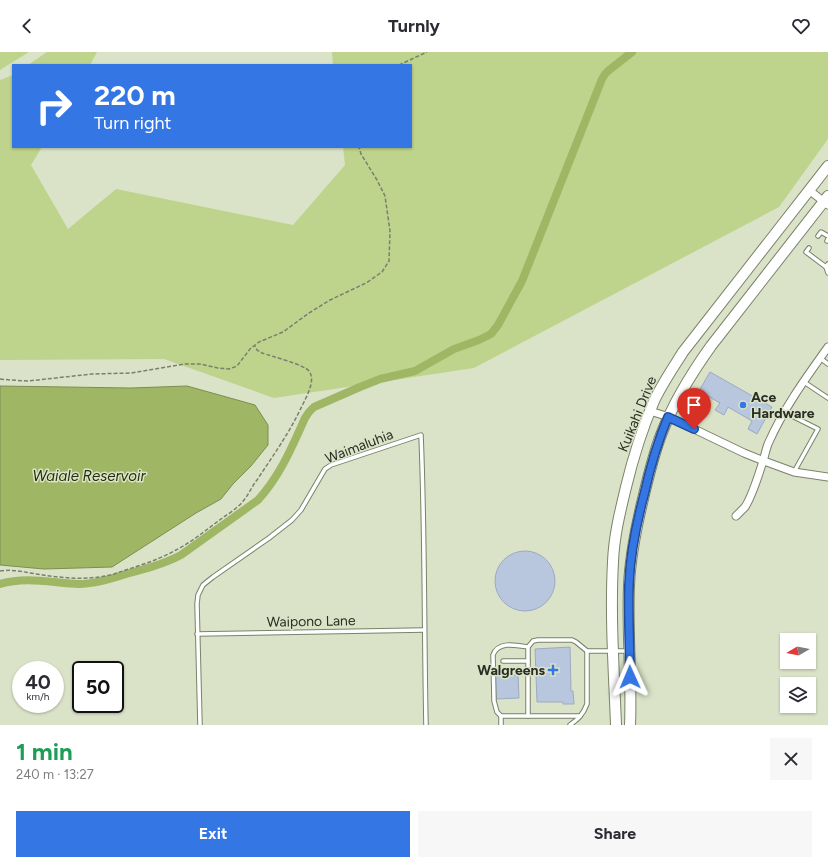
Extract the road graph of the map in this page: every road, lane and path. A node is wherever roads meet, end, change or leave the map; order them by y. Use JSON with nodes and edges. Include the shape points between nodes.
{"nodes":[{"id":1,"x":427,"y":52,"type":"edge"},
{"id":2,"x":401,"y":64,"type":"edge"},
{"id":3,"x":359,"y":148,"type":"edge"},
{"id":4,"x":828,"y":166,"type":"edge"},
{"id":5,"x":809,"y":190,"type":"junction"},
{"id":6,"x":827,"y":201,"type":"edge"},
{"id":7,"x":818,"y":236,"type":"dead end"},
{"id":8,"x":828,"y":239,"type":"edge"},
{"id":9,"x":809,"y":248,"type":"dead end"},
{"id":10,"x":817,"y":254,"type":"dead end"},
{"id":11,"x":814,"y":258,"type":"junction"},
{"id":12,"x":827,"y":265,"type":"edge"},
{"id":13,"x":828,"y":272,"type":"edge"},
{"id":14,"x":255,"y":346,"type":"junction"},
{"id":15,"x":828,"y":347,"type":"edge"},
{"id":16,"x":820,"y":358,"type":"junction"},
{"id":17,"x":828,"y":364,"type":"edge"},
{"id":18,"x":0,"y":379,"type":"edge"},
{"id":19,"x":803,"y":382,"type":"junction"},
{"id":20,"x":828,"y":398,"type":"edge"},
{"id":21,"x":650,"y":411,"type":"junction"},
{"id":22,"x":784,"y":412,"type":"junction"},
{"id":23,"x":668,"y":417,"type":"junction"},
{"id":24,"x":764,"y":461,"type":"junction"},
{"id":25,"x":794,"y":472,"type":"junction"},
{"id":26,"x":828,"y":477,"type":"edge"},
{"id":27,"x":736,"y":516,"type":"dead end"},
{"id":28,"x":0,"y":571,"type":"edge"},
{"id":29,"x":424,"y":630,"type":"junction"},
{"id":30,"x":197,"y":634,"type":"junction"},
{"id":31,"x":528,"y":647,"type":"junction"},
{"id":32,"x":587,"y":651,"type":"junction"},
{"id":33,"x":613,"y":651,"type":"junction"},
{"id":34,"x":630,"y":651,"type":"junction"},
{"id":35,"x":503,"y":661,"type":"dead end"},
{"id":36,"x":528,"y":661,"type":"junction"},
{"id":37,"x":501,"y":716,"type":"junction"},
{"id":38,"x":528,"y":716,"type":"junction"},
{"id":39,"x":580,"y":716,"type":"junction"},
{"id":40,"x":200,"y":725,"type":"edge"},
{"id":41,"x":426,"y":725,"type":"edge"},
{"id":42,"x":501,"y":725,"type":"edge"},
{"id":43,"x":570,"y":725,"type":"edge"},
{"id":44,"x":616,"y":725,"type":"edge"},
{"id":45,"x":630,"y":725,"type":"edge"}],
"edges":[{"from":1,"to":2,"type":"path"},
{"from":3,"to":14,"type":"path","via":[[385,196],[390,231],[388,261],[382,272],[366,283],[330,300],[283,332]]},
{"from":4,"to":5,"type":"main road","name":"Kuikahi Drive"},
{"from":5,"to":6,"type":"street"},
{"from":5,"to":21,"type":"main road","name":"Kuikahi Drive","via":[[683,352]]},
{"from":6,"to":23,"type":"main road","via":[[707,351],[680,392]]},
{"from":7,"to":8,"type":"lane","via":[[821,232]]},
{"from":9,"to":11,"type":"lane","via":[[806,252]]},
{"from":10,"to":11,"type":"lane"},
{"from":11,"to":12,"type":"lane"},
{"from":12,"to":13,"type":"lane"},
{"from":14,"to":18,"type":"path","via":[[237,366],[229,369],[185,364],[131,373],[92,374],[28,381]]},
{"from":14,"to":28,"type":"path","via":[[262,353],[309,370],[312,383],[279,448],[244,501],[175,551],[113,574],[97,578],[79,578]]},
{"from":15,"to":16,"type":"street"},
{"from":16,"to":17,"type":"lane"},
{"from":16,"to":19,"type":"street"},
{"from":19,"to":20,"type":"lane"},
{"from":19,"to":22,"type":"street"},
{"from":21,"to":23,"type":"street"},
{"from":21,"to":33,"type":"main road","name":"Kuikahi Drive","via":[[633,460],[616,531],[613,561]]},
{"from":22,"to":24,"type":"street","via":[[767,446]]},
{"from":22,"to":25,"type":"lane","via":[[818,429]]},
{"from":23,"to":24,"type":"street"},
{"from":23,"to":34,"type":"main road","via":[[652,460],[633,547],[629,585]]},
{"from":24,"to":25,"type":"street"},
{"from":24,"to":27,"type":"street","via":[[749,500]]},
{"from":25,"to":26,"type":"street"},
{"from":29,"to":30,"type":"lane","name":"Waipono Lane"},
{"from":29,"to":30,"type":"lane","name":"Waimaluhia","via":[[421,435],[325,469],[301,510],[292,520],[203,585],[198,595]]},
{"from":29,"to":41,"type":"lane","name":"Waimaluhia"},
{"from":30,"to":40,"type":"lane","name":"Waimaluhia"},
{"from":31,"to":32,"type":"lane","via":[[533,641],[538,640],[572,640]]},
{"from":31,"to":36,"type":"lane"},
{"from":31,"to":37,"type":"lane","via":[[500,646],[493,655],[494,701]]},
{"from":32,"to":33,"type":"lane"},
{"from":32,"to":39,"type":"lane","via":[[587,704]]},
{"from":33,"to":34,"type":"lane"},
{"from":33,"to":44,"type":"main road","name":"Kuikahi Drive"},
{"from":34,"to":45,"type":"main road"},
{"from":35,"to":36,"type":"lane"},
{"from":36,"to":38,"type":"lane"},
{"from":37,"to":38,"type":"lane"},
{"from":37,"to":42,"type":"lane"},
{"from":38,"to":39,"type":"lane"},
{"from":39,"to":43,"type":"lane"}]}
